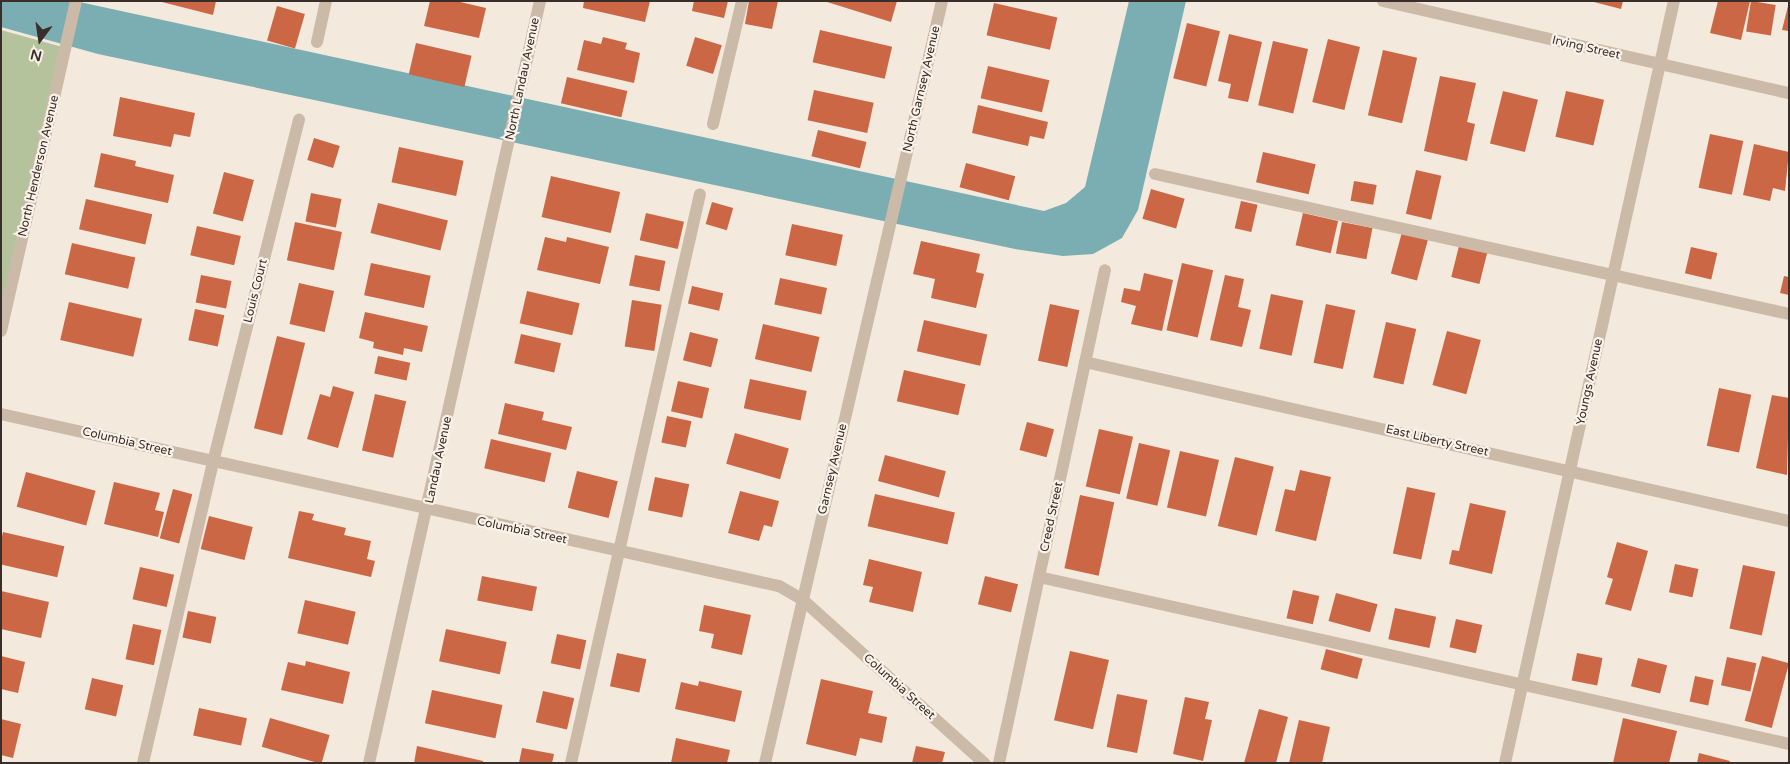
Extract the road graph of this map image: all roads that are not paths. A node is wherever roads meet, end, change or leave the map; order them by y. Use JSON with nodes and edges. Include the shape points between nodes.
{"nodes":[{"id":1,"x":76,"y":1,"type":"edge"},
{"id":2,"x":326,"y":1,"type":"edge"},
{"id":3,"x":540,"y":1,"type":"edge"},
{"id":4,"x":742,"y":1,"type":"edge"},
{"id":5,"x":942,"y":1,"type":"edge"},
{"id":6,"x":1384,"y":1,"type":"edge"},
{"id":7,"x":1674,"y":1,"type":"edge"},
{"id":8,"x":317,"y":42,"type":"dead end"},
{"id":9,"x":1660,"y":64,"type":"junction"},
{"id":10,"x":1789,"y":93,"type":"edge"},
{"id":11,"x":298,"y":120,"type":"dead end"},
{"id":12,"x":714,"y":124,"type":"dead end"},
{"id":13,"x":506,"y":156,"type":"joint"},
{"id":14,"x":1155,"y":174,"type":"dead end"},
{"id":15,"x":902,"y":176,"type":"joint"},
{"id":16,"x":700,"y":194,"type":"dead end"},
{"id":17,"x":1105,"y":270,"type":"dead end"},
{"id":18,"x":1613,"y":276,"type":"junction"},
{"id":19,"x":1789,"y":314,"type":"edge"},
{"id":20,"x":1,"y":332,"type":"edge"},
{"id":21,"x":1085,"y":362,"type":"junction"},
{"id":22,"x":1,"y":414,"type":"edge"},
{"id":23,"x":213,"y":462,"type":"junction"},
{"id":24,"x":1570,"y":471,"type":"junction"},
{"id":25,"x":428,"y":510,"type":"junction"},
{"id":26,"x":1789,"y":521,"type":"edge"},
{"id":27,"x":620,"y":552,"type":"junction"},
{"id":28,"x":1039,"y":577,"type":"junction"},
{"id":29,"x":803,"y":600,"type":"junction"},
{"id":30,"x":1522,"y":684,"type":"junction"},
{"id":31,"x":1789,"y":744,"type":"edge"},
{"id":32,"x":143,"y":763,"type":"edge"},
{"id":33,"x":369,"y":763,"type":"edge"},
{"id":34,"x":570,"y":763,"type":"edge"},
{"id":35,"x":765,"y":763,"type":"edge"},
{"id":36,"x":984,"y":763,"type":"edge"},
{"id":37,"x":999,"y":763,"type":"edge"},
{"id":38,"x":1505,"y":763,"type":"edge"}],
"edges":[{"from":1,"to":20,"type":"street","name":"North Henderson Avenue"},
{"from":2,"to":8,"type":"street"},
{"from":3,"to":13,"type":"street","name":"North Landau Avenue"},
{"from":4,"to":12,"type":"street"},
{"from":5,"to":15,"type":"street","name":"North Garnsey Avenue"},
{"from":6,"to":9,"type":"street","name":"Irving Street"},
{"from":7,"to":9,"type":"street","name":"Youngs Avenue"},
{"from":9,"to":10,"type":"street","name":"Irving Street"},
{"from":9,"to":18,"type":"street","name":"Youngs Avenue"},
{"from":11,"to":23,"type":"street","name":"Louis Court"},
{"from":13,"to":25,"type":"street","name":"Landau Avenue"},
{"from":14,"to":18,"type":"street"},
{"from":15,"to":29,"type":"street","name":"Garnsey Avenue"},
{"from":16,"to":27,"type":"street"},
{"from":17,"to":21,"type":"street","name":"Creed Street"},
{"from":18,"to":19,"type":"street"},
{"from":18,"to":24,"type":"street","name":"Youngs Avenue"},
{"from":21,"to":24,"type":"street","name":"East Liberty Street"},
{"from":21,"to":28,"type":"street","name":"Creed Street"},
{"from":22,"to":23,"type":"street","name":"Columbia Street"},
{"from":23,"to":25,"type":"street","name":"Columbia Street"},
{"from":23,"to":32,"type":"street","name":"Louis Court"},
{"from":24,"to":26,"type":"street","name":"East Liberty Street"},
{"from":24,"to":30,"type":"street","name":"Youngs Avenue"},
{"from":25,"to":27,"type":"street","name":"Columbia Street"},
{"from":25,"to":33,"type":"street","name":"Landau Avenue"},
{"from":27,"to":29,"type":"street","name":"Columbia Street","via":[[779,586]]},
{"from":27,"to":34,"type":"street"},
{"from":28,"to":30,"type":"street"},
{"from":28,"to":37,"type":"street","name":"Creed Street"},
{"from":29,"to":35,"type":"street","name":"Garnsey Avenue"},
{"from":29,"to":36,"type":"street","name":"Columbia Street"},
{"from":30,"to":31,"type":"street"},
{"from":30,"to":38,"type":"street","name":"Youngs Avenue"}]}
